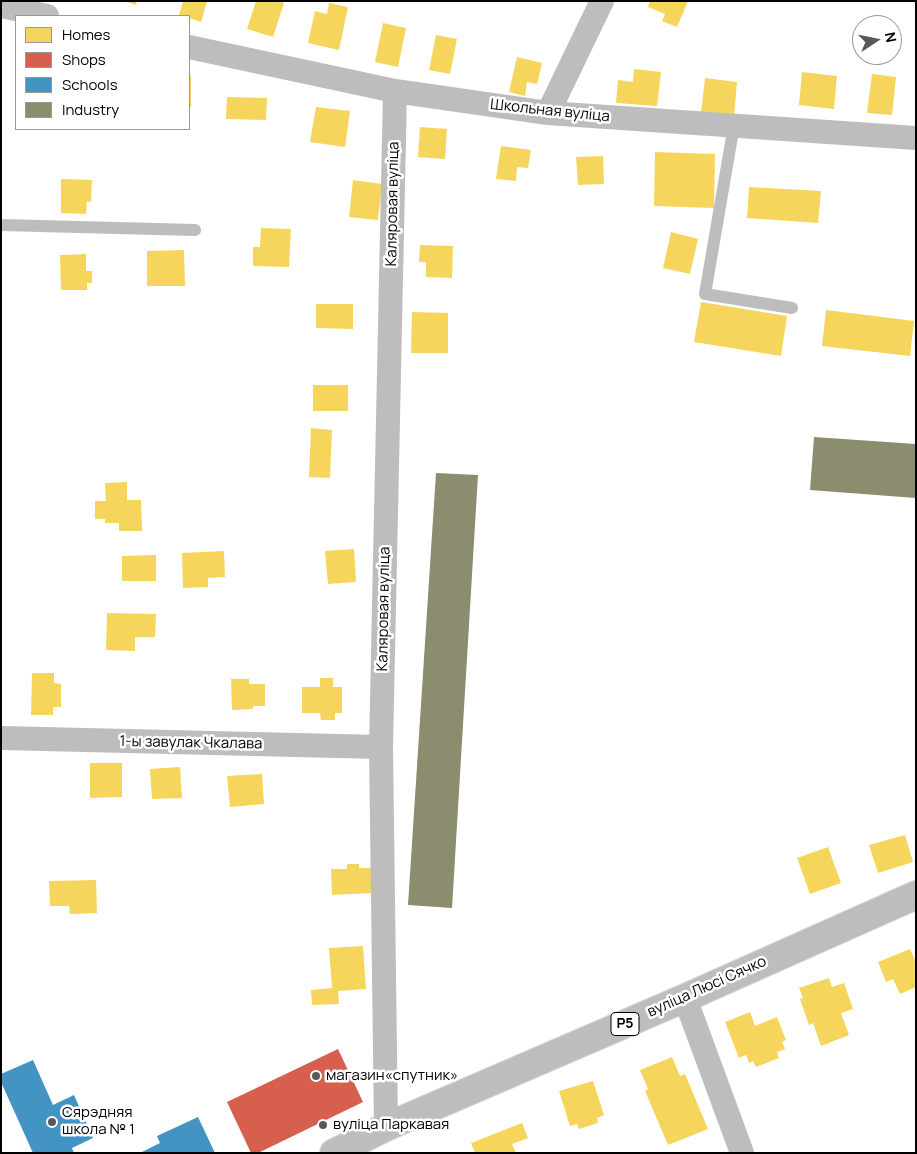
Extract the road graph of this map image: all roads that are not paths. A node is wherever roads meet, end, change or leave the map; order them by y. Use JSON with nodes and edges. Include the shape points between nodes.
{"nodes":[{"id":1,"x":602,"y":1,"type":"edge"},
{"id":2,"x":1,"y":6,"type":"edge"},
{"id":3,"x":42,"y":15,"type":"edge"},
{"id":4,"x":190,"y":47,"type":"edge"},
{"id":5,"x":395,"y":91,"type":"junction"},
{"id":6,"x":548,"y":113,"type":"junction"},
{"id":7,"x":734,"y":125,"type":"junction"},
{"id":8,"x":916,"y":138,"type":"edge"},
{"id":9,"x":1,"y":225,"type":"edge"},
{"id":10,"x":195,"y":230,"type":"dead end"},
{"id":11,"x":792,"y":308,"type":"dead end"},
{"id":12,"x":1,"y":738,"type":"edge"},
{"id":13,"x":381,"y":748,"type":"junction"},
{"id":14,"x":916,"y":894,"type":"edge"},
{"id":15,"x":685,"y":998,"type":"junction"},
{"id":16,"x":386,"y":1127,"type":"junction"},
{"id":17,"x":345,"y":1150,"type":"edge"},
{"id":18,"x":742,"y":1153,"type":"edge"}],
"edges":[{"from":1,"to":6,"type":"street"},
{"from":2,"to":3,"type":"street"},
{"from":4,"to":5,"type":"street","name":"Школьная вуліца"},
{"from":5,"to":6,"type":"street","name":"Школьная вуліца"},
{"from":5,"to":13,"type":"street","name":"Каляровая вуліца"},
{"from":6,"to":7,"type":"street","name":"Школьная вуліца"},
{"from":7,"to":8,"type":"street","name":"Школьная вуліца"},
{"from":7,"to":11,"type":"lane","via":[[705,294]]},
{"from":9,"to":10,"type":"lane"},
{"from":12,"to":13,"type":"street","name":"1-ы завулак Чкалава"},
{"from":13,"to":16,"type":"street","name":"Каляровая вуліца"},
{"from":14,"to":15,"type":"main road","name":"вуліца Люсі Сячко","number":"Р5"},
{"from":15,"to":16,"type":"main road","name":"вуліца Люсі Сячко","number":"Р5"},
{"from":15,"to":18,"type":"street"},
{"from":16,"to":17,"type":"main road","name":"вуліца Люсі Сячко","number":"Р5"}]}
